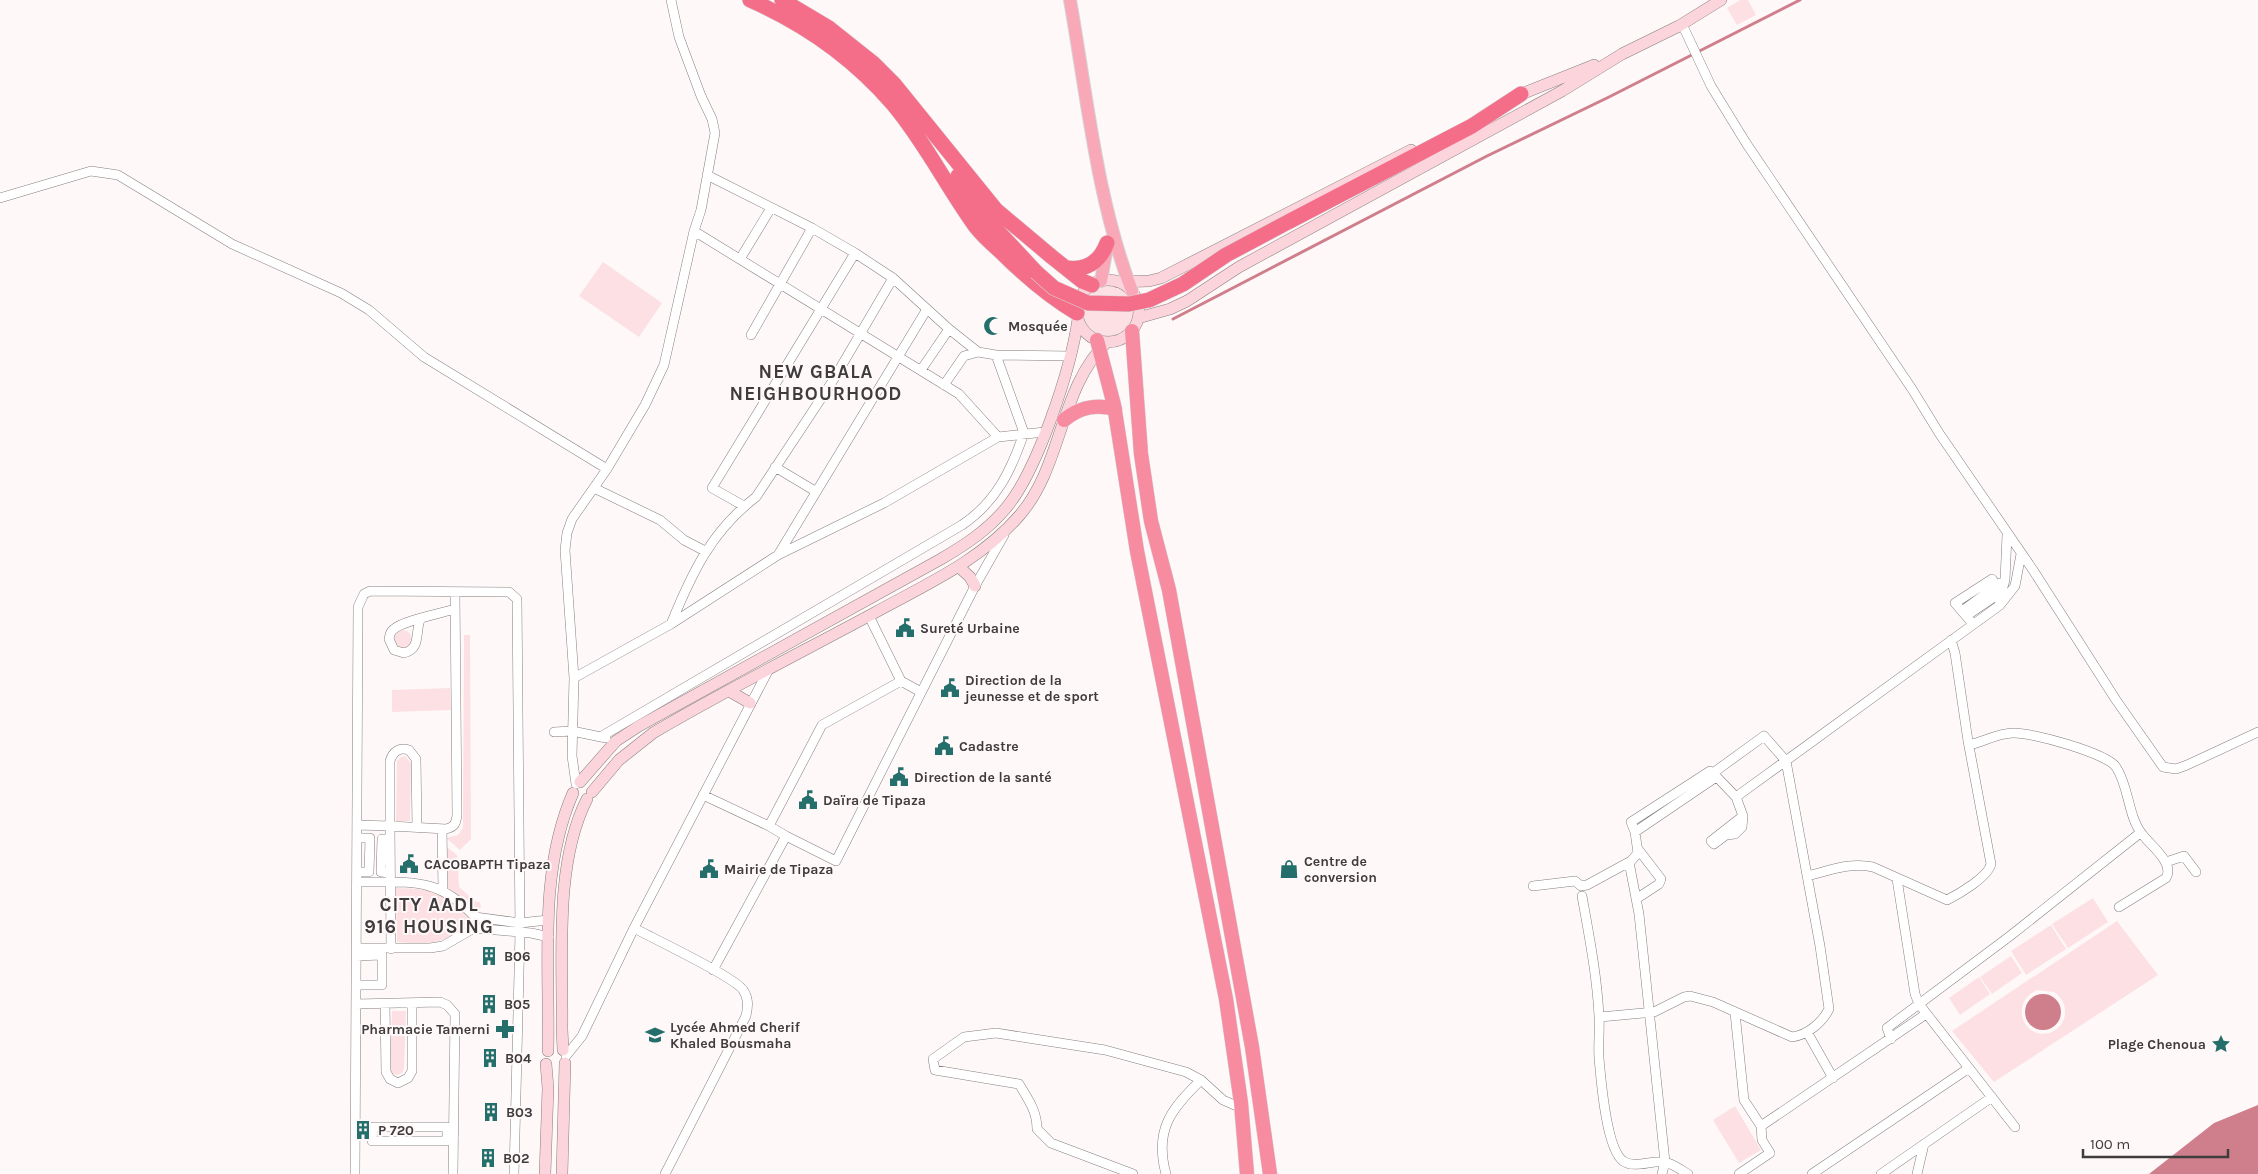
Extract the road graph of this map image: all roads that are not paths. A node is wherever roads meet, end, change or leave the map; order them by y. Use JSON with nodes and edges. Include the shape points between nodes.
{"nodes":[{"id":1,"x":670,"y":0,"type":"edge"},
{"id":2,"x":750,"y":0,"type":"edge"},
{"id":3,"x":782,"y":0,"type":"edge"},
{"id":4,"x":1070,"y":0,"type":"edge"},
{"id":5,"x":1721,"y":0,"type":"edge"},
{"id":6,"x":1682,"y":24,"type":"junction"},
{"id":7,"x":1622,"y":54,"type":"junction"},
{"id":8,"x":1521,"y":94,"type":"junction"},
{"id":9,"x":1474,"y":137,"type":"junction"},
{"id":10,"x":945,"y":149,"type":"junction"},
{"id":11,"x":934,"y":164,"type":"junction"},
{"id":12,"x":1387,"y":172,"type":"junction"},
{"id":13,"x":707,"y":175,"type":"junction"},
{"id":14,"x":0,"y":198,"type":"edge"},
{"id":15,"x":771,"y":208,"type":"junction"},
{"id":16,"x":1106,"y":208,"type":"junction"},
{"id":17,"x":980,"y":212,"type":"junction"},
{"id":18,"x":812,"y":228,"type":"junction"},
{"id":19,"x":694,"y":231,"type":"junction"},
{"id":20,"x":1107,"y":243,"type":"junction"},
{"id":21,"x":855,"y":253,"type":"junction"},
{"id":22,"x":740,"y":259,"type":"junction"},
{"id":23,"x":1066,"y":268,"type":"junction"},
{"id":24,"x":892,"y":278,"type":"junction"},
{"id":25,"x":1096,"y":283,"type":"junction"},
{"id":26,"x":780,"y":284,"type":"junction"},
{"id":27,"x":1126,"y":285,"type":"junction"},
{"id":28,"x":820,"y":309,"type":"junction"},
{"id":29,"x":927,"y":309,"type":"junction"},
{"id":30,"x":1078,"y":316,"type":"junction"},
{"id":31,"x":1135,"y":325,"type":"junction"},
{"id":32,"x":949,"y":329,"type":"junction"},
{"id":33,"x":860,"y":333,"type":"junction"},
{"id":34,"x":751,"y":335,"type":"dead end"},
{"id":35,"x":1101,"y":344,"type":"junction"},
{"id":36,"x":978,"y":352,"type":"junction"},
{"id":37,"x":996,"y":355,"type":"junction"},
{"id":38,"x":1071,"y":356,"type":"junction"},
{"id":39,"x":899,"y":357,"type":"junction"},
{"id":40,"x":920,"y":370,"type":"junction"},
{"id":41,"x":944,"y":385,"type":"junction"},
{"id":42,"x":1115,"y":409,"type":"junction"},
{"id":43,"x":1064,"y":420,"type":"junction"},
{"id":44,"x":1045,"y":432,"type":"junction"},
{"id":45,"x":1024,"y":433,"type":"junction"},
{"id":46,"x":998,"y":437,"type":"junction"},
{"id":47,"x":775,"y":467,"type":"junction"},
{"id":48,"x":607,"y":469,"type":"junction"},
{"id":49,"x":594,"y":488,"type":"junction"},
{"id":50,"x":815,"y":491,"type":"junction"},
{"id":51,"x":744,"y":506,"type":"junction"},
{"id":52,"x":1007,"y":530,"type":"junction"},
{"id":53,"x":2008,"y":535,"type":"junction"},
{"id":54,"x":705,"y":551,"type":"junction"},
{"id":55,"x":778,"y":554,"type":"junction"},
{"id":56,"x":2021,"y":554,"type":"junction"},
{"id":57,"x":959,"y":567,"type":"junction"},
{"id":58,"x":2005,"y":580,"type":"junction"},
{"id":59,"x":975,"y":586,"type":"junction"},
{"id":60,"x":455,"y":592,"type":"junction"},
{"id":61,"x":455,"y":609,"type":"junction"},
{"id":62,"x":1992,"y":610,"type":"junction"},
{"id":63,"x":869,"y":616,"type":"junction"},
{"id":64,"x":420,"y":620,"type":"dead end"},
{"id":65,"x":671,"y":624,"type":"junction"},
{"id":66,"x":1973,"y":624,"type":"junction"},
{"id":67,"x":1951,"y":640,"type":"junction"},
{"id":68,"x":769,"y":669,"type":"junction"},
{"id":69,"x":574,"y":678,"type":"junction"},
{"id":70,"x":901,"y":681,"type":"junction"},
{"id":71,"x":729,"y":691,"type":"junction"},
{"id":72,"x":921,"y":692,"type":"junction"},
{"id":73,"x":750,"y":703,"type":"junction"},
{"id":74,"x":572,"y":731,"type":"junction"},
{"id":75,"x":554,"y":732,"type":"dead end"},
{"id":76,"x":2258,"y":732,"type":"edge"},
{"id":77,"x":602,"y":736,"type":"junction"},
{"id":78,"x":616,"y":741,"type":"junction"},
{"id":79,"x":1969,"y":745,"type":"junction"},
{"id":80,"x":1786,"y":761,"type":"junction"},
{"id":81,"x":1714,"y":775,"type":"junction"},
{"id":82,"x":576,"y":786,"type":"junction"},
{"id":83,"x":589,"y":795,"type":"junction"},
{"id":84,"x":703,"y":795,"type":"junction"},
{"id":85,"x":1736,"y":797,"type":"junction"},
{"id":86,"x":1743,"y":816,"type":"dead end"},
{"id":87,"x":357,"y":825,"type":"junction"},
{"id":88,"x":390,"y":826,"type":"junction"},
{"id":89,"x":769,"y":826,"type":"junction"},
{"id":90,"x":417,"y":828,"type":"junction"},
{"id":91,"x":442,"y":829,"type":"junction"},
{"id":92,"x":2140,"y":833,"type":"junction"},
{"id":93,"x":786,"y":836,"type":"junction"},
{"id":94,"x":357,"y":838,"type":"junction"},
{"id":95,"x":1638,"y":849,"type":"junction"},
{"id":96,"x":1629,"y":862,"type":"junction"},
{"id":97,"x":2166,"y":862,"type":"junction"},
{"id":98,"x":357,"y":872,"type":"junction"},
{"id":99,"x":2196,"y":872,"type":"dead end"},
{"id":100,"x":1808,"y":876,"type":"junction"},
{"id":101,"x":1897,"y":879,"type":"junction"},
{"id":102,"x":357,"y":882,"type":"junction"},
{"id":103,"x":390,"y":882,"type":"junction"},
{"id":104,"x":1533,"y":886,"type":"dead end"},
{"id":105,"x":443,"y":890,"type":"junction"},
{"id":106,"x":1583,"y":892,"type":"junction"},
{"id":107,"x":1636,"y":898,"type":"junction"},
{"id":108,"x":2119,"y":907,"type":"dead end"},
{"id":109,"x":475,"y":917,"type":"junction"},
{"id":110,"x":548,"y":920,"type":"junction"},
{"id":111,"x":474,"y":928,"type":"junction"},
{"id":112,"x":520,"y":928,"type":"junction"},
{"id":113,"x":634,"y":928,"type":"junction"},
{"id":114,"x":549,"y":937,"type":"junction"},
{"id":115,"x":391,"y":949,"type":"junction"},
{"id":116,"x":356,"y":952,"type":"junction"},
{"id":117,"x":713,"y":970,"type":"junction"},
{"id":118,"x":356,"y":986,"type":"junction"},
{"id":119,"x":438,"y":1002,"type":"junction"},
{"id":120,"x":412,"y":1003,"type":"junction"},
{"id":121,"x":356,"y":1004,"type":"junction"},
{"id":122,"x":382,"y":1004,"type":"junction"},
{"id":123,"x":1919,"y":1004,"type":"junction"},
{"id":124,"x":1650,"y":1012,"type":"junction"},
{"id":125,"x":1735,"y":1013,"type":"junction"},
{"id":126,"x":1926,"y":1014,"type":"junction"},
{"id":127,"x":1600,"y":1017,"type":"junction"},
{"id":128,"x":1807,"y":1032,"type":"junction"},
{"id":129,"x":1891,"y":1039,"type":"junction"},
{"id":130,"x":548,"y":1051,"type":"junction"},
{"id":131,"x":565,"y":1057,"type":"junction"},
{"id":132,"x":546,"y":1064,"type":"junction"},
{"id":133,"x":1969,"y":1068,"type":"junction"},
{"id":134,"x":1833,"y":1078,"type":"junction"},
{"id":135,"x":1201,"y":1080,"type":"junction"},
{"id":136,"x":1992,"y":1098,"type":"junction"},
{"id":137,"x":1241,"y":1108,"type":"junction"},
{"id":138,"x":1761,"y":1126,"type":"junction"},
{"id":139,"x":2015,"y":1127,"type":"dead end"},
{"id":140,"x":450,"y":1134,"type":"junction"},
{"id":141,"x":1924,"y":1144,"type":"junction"},
{"id":142,"x":1666,"y":1162,"type":"junction"},
{"id":143,"x":355,"y":1174,"type":"edge"},
{"id":144,"x":453,"y":1174,"type":"edge"},
{"id":145,"x":514,"y":1174,"type":"edge"},
{"id":146,"x":545,"y":1174,"type":"edge"},
{"id":147,"x":562,"y":1174,"type":"edge"},
{"id":148,"x":665,"y":1174,"type":"edge"},
{"id":149,"x":1133,"y":1174,"type":"edge"},
{"id":150,"x":1166,"y":1174,"type":"edge"},
{"id":151,"x":1247,"y":1174,"type":"edge"},
{"id":152,"x":1270,"y":1174,"type":"edge"},
{"id":153,"x":1662,"y":1174,"type":"edge"},
{"id":154,"x":1688,"y":1174,"type":"edge"},
{"id":155,"x":1740,"y":1174,"type":"edge"},
{"id":156,"x":1812,"y":1174,"type":"edge"},
{"id":157,"x":1881,"y":1174,"type":"edge"},
{"id":158,"x":1917,"y":1174,"type":"edge"}],
"edges":[{"from":1,"to":13,"type":"street","via":[[679,37],[715,133]]},
{"from":2,"to":11,"type":"highway","via":[[813,33],[866,75],[894,106]]},
{"from":3,"to":10,"type":"highway","via":[[829,28],[873,63],[894,84]]},
{"from":4,"to":16,"type":"main road"},
{"from":5,"to":6,"type":"main road"},
{"from":6,"to":7,"type":"main road"},
{"from":6,"to":53,"type":"street","via":[[1711,86],[1746,143]]},
{"from":7,"to":8,"type":"main road"},
{"from":7,"to":9,"type":"main road","via":[[1562,91]]},
{"from":8,"to":12,"type":"highway","via":[[1481,121]]},
{"from":8,"to":27,"type":"main road","via":[[1161,278]]},
{"from":9,"to":12,"type":"highway"},
{"from":9,"to":31,"type":"main road","via":[[1226,275],[1187,301]]},
{"from":10,"to":17,"type":"highway"},
{"from":10,"to":23,"type":"highway","via":[[996,210]]},
{"from":11,"to":17,"type":"highway"},
{"from":11,"to":30,"type":"highway","via":[[978,229],[1034,284]]},
{"from":12,"to":17,"type":"highway","bridge":true,"via":[[1226,255],[1177,288],[1149,300],[1129,304],[1088,303],[1054,288]]},
{"from":13,"to":15,"type":"street"},
{"from":13,"to":19,"type":"street"},
{"from":14,"to":48,"type":"street","via":[[91,171],[118,175],[232,244],[341,292],[369,310],[424,357]]},
{"from":15,"to":18,"type":"street"},
{"from":15,"to":22,"type":"street"},
{"from":16,"to":20,"type":"main road"},
{"from":16,"to":27,"type":"main road"},
{"from":18,"to":21,"type":"street"},
{"from":18,"to":26,"type":"street"},
{"from":19,"to":22,"type":"street"},
{"from":19,"to":48,"type":"street","via":[[664,365],[645,405]]},
{"from":20,"to":23,"type":"highway","via":[[1100,257],[1088,266]]},
{"from":20,"to":25,"type":"main road"},
{"from":21,"to":24,"type":"street"},
{"from":21,"to":28,"type":"street"},
{"from":22,"to":26,"type":"street"},
{"from":23,"to":25,"type":"highway","via":[[1082,281]]},
{"from":24,"to":29,"type":"street"},
{"from":24,"to":33,"type":"street"},
{"from":25,"to":27,"type":"main road"},
{"from":25,"to":30,"type":"main road","via":[[1082,294]]},
{"from":26,"to":28,"type":"street"},
{"from":26,"to":34,"type":"street"},
{"from":27,"to":31,"type":"main road","via":[[1139,307]]},
{"from":28,"to":33,"type":"street"},
{"from":28,"to":51,"type":"street","via":[[712,488]]},
{"from":29,"to":32,"type":"street"},
{"from":29,"to":39,"type":"street"},
{"from":30,"to":35,"type":"main road","via":[[1085,332]]},
{"from":30,"to":38,"type":"main road"},
{"from":31,"to":35,"type":"main road","via":[[1118,340]]},
{"from":31,"to":152,"type":"highway","via":[[1140,444],[1151,521],[1169,590],[1252,1047]]},
{"from":32,"to":36,"type":"street"},
{"from":32,"to":40,"type":"street"},
{"from":33,"to":39,"type":"street"},
{"from":33,"to":47,"type":"street","via":[[832,382]]},
{"from":35,"to":42,"type":"highway"},
{"from":35,"to":43,"type":"main road","via":[[1085,370]]},
{"from":36,"to":37,"type":"street"},
{"from":36,"to":41,"type":"street","via":[[964,356]]},
{"from":37,"to":38,"type":"street"},
{"from":37,"to":45,"type":"street"},
{"from":38,"to":44,"type":"main road"},
{"from":39,"to":40,"type":"street"},
{"from":39,"to":50,"type":"street"},
{"from":40,"to":41,"type":"street"},
{"from":41,"to":46,"type":"street","via":[[959,394]]},
{"from":42,"to":43,"type":"highway","via":[[1088,407]]},
{"from":42,"to":137,"type":"highway","via":[[1137,551],[1226,998]]},
{"from":43,"to":52,"type":"main road","via":[[1040,484]]},
{"from":44,"to":45,"type":"street"},
{"from":44,"to":78,"type":"main road","via":[[1017,494],[996,519],[968,543]]},
{"from":45,"to":46,"type":"street"},
{"from":45,"to":77,"type":"street","via":[[995,496],[974,517]]},
{"from":46,"to":55,"type":"street","via":[[884,503]]},
{"from":47,"to":50,"type":"street"},
{"from":47,"to":51,"type":"street","via":[[756,497]]},
{"from":48,"to":49,"type":"street"},
{"from":49,"to":54,"type":"street","via":[[660,520],[684,540]]},
{"from":49,"to":69,"type":"street","via":[[566,533]]},
{"from":50,"to":55,"type":"street"},
{"from":51,"to":54,"type":"street"},
{"from":52,"to":57,"type":"main road"},
{"from":52,"to":59,"type":"street"},
{"from":53,"to":56,"type":"street"},
{"from":53,"to":58,"type":"street"},
{"from":54,"to":65,"type":"street"},
{"from":55,"to":65,"type":"street"},
{"from":56,"to":62,"type":"street","via":[[2015,586]]},
{"from":56,"to":76,"type":"street","via":[[2163,767],[2176,770]]},
{"from":57,"to":59,"type":"main road"},
{"from":57,"to":63,"type":"main road"},
{"from":58,"to":62,"type":"street","via":[[2000,598]]},
{"from":58,"to":66,"type":"street","via":[[1964,614]]},
{"from":59,"to":72,"type":"street"},
{"from":60,"to":61,"type":"street"},
{"from":60,"to":87,"type":"street","via":[[370,591],[359,603]]},
{"from":60,"to":112,"type":"street","via":[[509,592],[517,599]]},
{"from":61,"to":64,"type":"street"},
{"from":61,"to":91,"type":"street","via":[[458,815],[452,828]]},
{"from":62,"to":66,"type":"street"},
{"from":63,"to":68,"type":"main road"},
{"from":63,"to":70,"type":"street"},
{"from":65,"to":69,"type":"street"},
{"from":66,"to":67,"type":"street"},
{"from":67,"to":79,"type":"street"},
{"from":67,"to":80,"type":"street"},
{"from":68,"to":71,"type":"main road"},
{"from":68,"to":73,"type":"street"},
{"from":69,"to":74,"type":"street"},
{"from":70,"to":72,"type":"street"},
{"from":70,"to":89,"type":"street","via":[[822,724]]},
{"from":71,"to":73,"type":"main road"},
{"from":71,"to":83,"type":"main road","via":[[634,747],[608,770]]},
{"from":72,"to":93,"type":"street","via":[[836,861]]},
{"from":73,"to":84,"type":"street"},
{"from":74,"to":75,"type":"street"},
{"from":74,"to":77,"type":"street"},
{"from":74,"to":82,"type":"street"},
{"from":77,"to":78,"type":"street"},
{"from":78,"to":82,"type":"main road"},
{"from":79,"to":92,"type":"street","via":[[2010,732],[2034,734],[2114,763]]},
{"from":79,"to":101,"type":"street","via":[[1990,867],[1983,876],[1947,900]]},
{"from":80,"to":81,"type":"street","via":[[1764,736]]},
{"from":80,"to":85,"type":"street"},
{"from":80,"to":100,"type":"street"},
{"from":81,"to":85,"type":"street"},
{"from":81,"to":95,"type":"street","via":[[1710,771],[1631,822]]},
{"from":82,"to":83,"type":"main road","via":[[579,799]]},
{"from":82,"to":83,"type":"main road","via":[[589,784]]},
{"from":82,"to":110,"type":"main road","via":[[555,850]]},
{"from":83,"to":131,"type":"main road","via":[[572,836],[565,872],[562,1029]]},
{"from":84,"to":89,"type":"street"},
{"from":84,"to":113,"type":"street"},
{"from":85,"to":86,"type":"street"},
{"from":87,"to":88,"type":"street"},
{"from":87,"to":94,"type":"street"},
{"from":88,"to":90,"type":"street"},
{"from":88,"to":90,"type":"street","via":[[390,761],[396,751],[404,749],[412,752],[416,759]]},
{"from":88,"to":103,"type":"street","via":[[390,839],[382,839],[381,872],[390,873]]},
{"from":89,"to":93,"type":"street"},
{"from":90,"to":91,"type":"street"},
{"from":91,"to":105,"type":"street"},
{"from":92,"to":97,"type":"street"},
{"from":92,"to":123,"type":"street"},
{"from":93,"to":117,"type":"street"},
{"from":94,"to":98,"type":"street"},
{"from":94,"to":98,"type":"street","via":[[370,838],[369,872]]},
{"from":95,"to":96,"type":"street","via":[[1636,857]]},
{"from":95,"to":107,"type":"street","via":[[1661,879]]},
{"from":96,"to":106,"type":"street"},
{"from":96,"to":107,"type":"street"},
{"from":97,"to":99,"type":"street","via":[[2184,856]]},
{"from":97,"to":108,"type":"street","via":[[2166,878]]},
{"from":98,"to":102,"type":"street"},
{"from":100,"to":101,"type":"street","via":[[1860,865],[1873,867]]},
{"from":100,"to":128,"type":"street","via":[[1829,1003],[1826,1014]]},
{"from":101,"to":123,"type":"street"},
{"from":102,"to":103,"type":"street"},
{"from":102,"to":116,"type":"street"},
{"from":103,"to":105,"type":"street","via":[[428,884]]},
{"from":103,"to":115,"type":"street"},
{"from":104,"to":106,"type":"street","via":[[1575,881]]},
{"from":105,"to":109,"type":"street"},
{"from":106,"to":127,"type":"street"},
{"from":107,"to":124,"type":"street"},
{"from":109,"to":111,"type":"street"},
{"from":109,"to":112,"type":"street"},
{"from":110,"to":112,"type":"street"},
{"from":110,"to":114,"type":"main road"},
{"from":111,"to":112,"type":"street"},
{"from":111,"to":115,"type":"street","via":[[440,947]]},
{"from":112,"to":114,"type":"street"},
{"from":112,"to":145,"type":"street"},
{"from":113,"to":117,"type":"street"},
{"from":113,"to":131,"type":"street","via":[[582,1036]]},
{"from":114,"to":130,"type":"main road"},
{"from":115,"to":116,"type":"street"},
{"from":116,"to":118,"type":"street"},
{"from":116,"to":118,"type":"street","via":[[382,955],[382,985]]},
{"from":117,"to":148,"type":"street","via":[[743,989],[748,1005],[746,1016]]},
{"from":118,"to":121,"type":"street"},
{"from":119,"to":120,"type":"street"},
{"from":119,"to":122,"type":"street","via":[[438,996],[379,998]]},
{"from":119,"to":140,"type":"street","via":[[447,1005],[455,1014]]},
{"from":120,"to":122,"type":"street"},
{"from":120,"to":122,"type":"street","via":[[412,1070],[406,1080],[398,1082],[390,1080],[386,1072]]},
{"from":121,"to":122,"type":"street"},
{"from":121,"to":143,"type":"street"},
{"from":123,"to":126,"type":"street"},
{"from":123,"to":129,"type":"street","via":[[1887,1028]]},
{"from":124,"to":125,"type":"street","via":[[1690,996],[1713,1002]]},
{"from":124,"to":127,"type":"street"},
{"from":124,"to":142,"type":"street"},
{"from":125,"to":128,"type":"street","via":[[1785,1035]]},
{"from":125,"to":138,"type":"street","via":[[1744,1100]]},
{"from":126,"to":129,"type":"street"},
{"from":126,"to":133,"type":"street"},
{"from":127,"to":142,"type":"street","via":[[1599,1057],[1604,1103],[1614,1147],[1626,1162]]},
{"from":128,"to":134,"type":"street"},
{"from":129,"to":134,"type":"street"},
{"from":130,"to":131,"type":"main road","via":[[557,1048]]},
{"from":130,"to":132,"type":"main road"},
{"from":131,"to":132,"type":"main road","via":[[561,1068],[554,1069]]},
{"from":131,"to":147,"type":"main road"},
{"from":132,"to":146,"type":"main road"},
{"from":133,"to":136,"type":"street"},
{"from":133,"to":156,"type":"street"},
{"from":134,"to":138,"type":"street"},
{"from":135,"to":137,"type":"street","via":[[1223,1100]]},
{"from":135,"to":149,"type":"street","via":[[1186,1072],[1105,1050],[996,1033],[964,1037],[933,1060],[935,1070],[1019,1084],[1033,1107],[1038,1129],[1050,1143]]},
{"from":135,"to":150,"type":"street","via":[[1170,1115],[1163,1134]]},
{"from":136,"to":139,"type":"street"},
{"from":136,"to":141,"type":"street"},
{"from":137,"to":151,"type":"highway"},
{"from":138,"to":155,"type":"street","via":[[1762,1140],[1770,1153]]},
{"from":140,"to":140,"type":"street","via":[[447,1127],[373,1127],[372,1141],[447,1141]]},
{"from":140,"to":144,"type":"street"},
{"from":141,"to":157,"type":"street"},
{"from":141,"to":158,"type":"street"},
{"from":142,"to":153,"type":"street"},
{"from":142,"to":154,"type":"street"}]}
